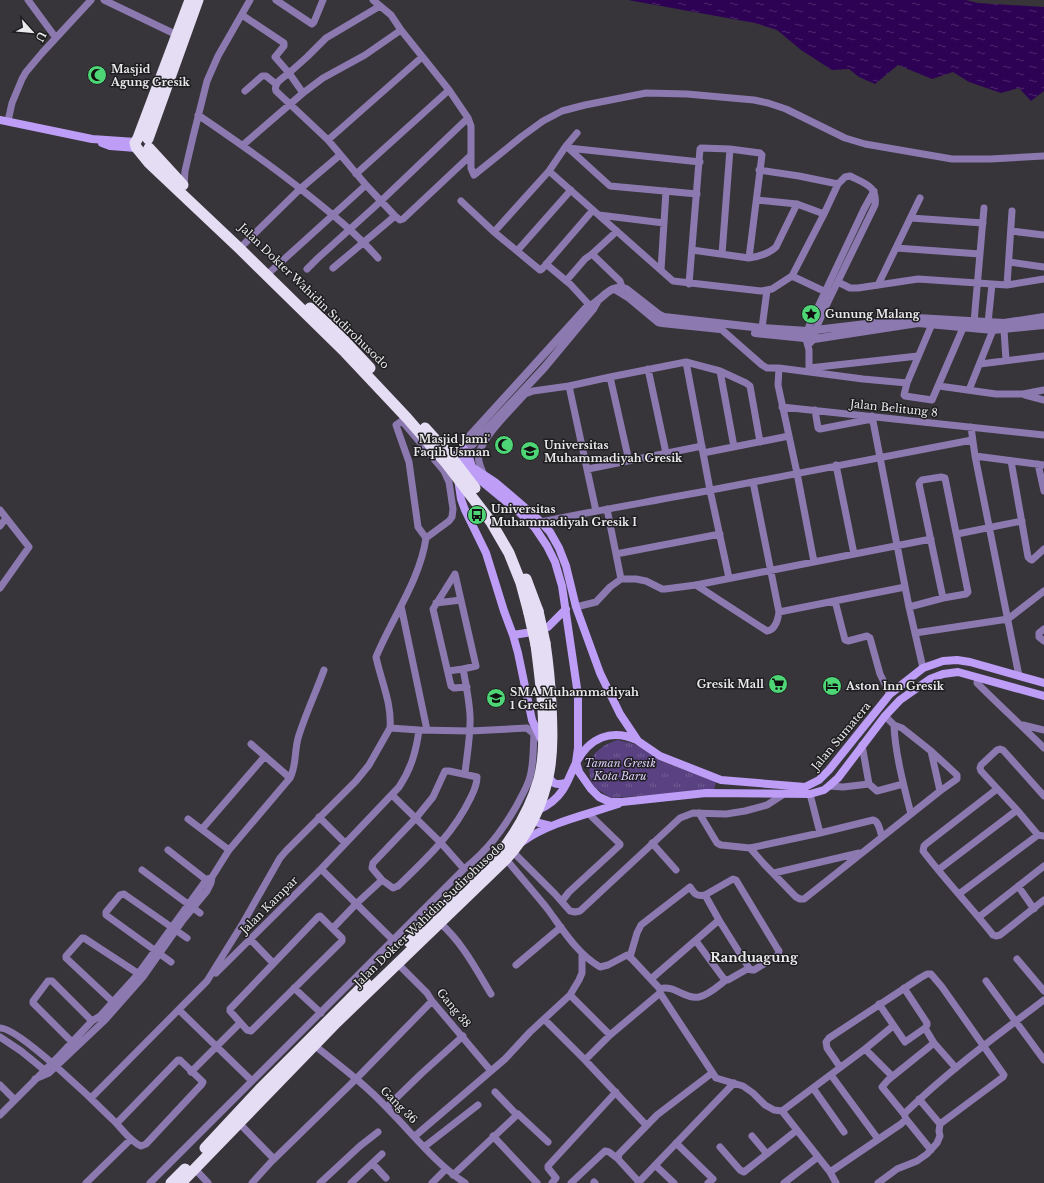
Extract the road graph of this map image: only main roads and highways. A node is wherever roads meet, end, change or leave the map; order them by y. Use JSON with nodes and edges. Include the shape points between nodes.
{"nodes":[{"id":1,"x":190,"y":0,"type":"edge"},
{"id":2,"x":198,"y":0,"type":"edge"},
{"id":3,"x":4,"y":120,"type":"edge"},
{"id":4,"x":141,"y":144,"type":"junction"},
{"id":5,"x":338,"y":340,"type":"junction"},
{"id":6,"x":369,"y":372,"type":"junction"},
{"id":7,"x":457,"y":453,"type":"junction"},
{"id":8,"x":458,"y":477,"type":"junction"},
{"id":9,"x":566,"y":610,"type":"junction"},
{"id":10,"x":534,"y":612,"type":"junction"},
{"id":11,"x":548,"y":627,"type":"dead end"},
{"id":12,"x":526,"y":633,"type":"dead end"},
{"id":13,"x":513,"y":635,"type":"junction"},
{"id":14,"x":540,"y":644,"type":"junction"},
{"id":15,"x":994,"y":669,"type":"junction"},
{"id":16,"x":991,"y":681,"type":"junction"},
{"id":17,"x":1044,"y":683,"type":"edge"},
{"id":18,"x":1044,"y":696,"type":"edge"},
{"id":19,"x":638,"y":741,"type":"junction"},
{"id":20,"x":543,"y":742,"type":"junction"},
{"id":21,"x":576,"y":762,"type":"junction"},
{"id":22,"x":548,"y":775,"type":"junction"},
{"id":23,"x":744,"y":782,"type":"junction"},
{"id":24,"x":566,"y":783,"type":"junction"},
{"id":25,"x":743,"y":794,"type":"junction"},
{"id":26,"x":622,"y":802,"type":"junction"},
{"id":27,"x":531,"y":814,"type":"junction"},
{"id":28,"x":551,"y":826,"type":"junction"},
{"id":29,"x":512,"y":852,"type":"junction"},
{"id":30,"x":375,"y":980,"type":"junction"},
{"id":31,"x":171,"y":1183,"type":"edge"},
{"id":32,"x":181,"y":1183,"type":"edge"}],
"edges":[{"from":1,"to":4,"type":"highway"},
{"from":2,"to":4,"type":"highway"},
{"from":3,"to":4,"type":"main road","via":[[92,139],[110,146]]},
{"from":4,"to":5,"type":"highway","name":"Jalan Dokter Wahidin Sudirohusodo"},
{"from":4,"to":5,"type":"highway","name":"Jalan Dokter Wahidin Sudirohusodo","via":[[149,163]]},
{"from":5,"to":6,"type":"highway","name":"Jalan Dokter Wahidin Sudirohusodo"},
{"from":6,"to":7,"type":"highway","name":"Jalan Dokter Wahidin Sudirohusodo"},
{"from":6,"to":8,"type":"highway","name":"Jalan Dokter Wahidin Sudirohusodo","via":[[405,419]]},
{"from":7,"to":9,"type":"main road","via":[[469,471],[535,528],[554,562]]},
{"from":7,"to":10,"type":"highway","name":"Jalan Dokter Wahidin Sudirohusodo","via":[[463,472],[497,518],[515,551],[530,589]]},
{"from":7,"to":19,"type":"main road","name":"Jalan Sumatera","via":[[468,454],[472,467],[494,482],[550,532],[566,566],[576,607],[600,673],[620,714]]},
{"from":8,"to":10,"type":"highway","name":"Jalan Dokter Wahidin Sudirohusodo","via":[[491,522],[509,553]]},
{"from":8,"to":13,"type":"main road","via":[[461,499],[486,553]]},
{"from":9,"to":11,"type":"main road"},
{"from":9,"to":21,"type":"main road","via":[[578,695]]},
{"from":10,"to":14,"type":"highway","name":"Jalan Dokter Wahidin Sudirohusodo","bridge":true},
{"from":12,"to":13,"type":"main road"},
{"from":13,"to":20,"type":"main road","via":[[532,720]]},
{"from":14,"to":20,"type":"highway","name":"Jalan Dokter Wahidin Sudirohusodo"},
{"from":14,"to":22,"type":"highway","name":"Jalan Dokter Wahidin Sudirohusodo","via":[[550,680],[552,745]]},
{"from":15,"to":16,"type":"main road"},
{"from":15,"to":17,"type":"main road","name":"Jalan Sumatera"},
{"from":15,"to":23,"type":"main road","name":"Jalan Sumatera","via":[[957,660],[943,661],[923,668],[890,694],[819,780],[805,786]]},
{"from":16,"to":18,"type":"main road","name":"Jalan Sumatera"},
{"from":16,"to":25,"type":"main road","name":"Jalan Sumatera","via":[[958,672],[930,679],[900,700],[838,778],[824,790],[810,794]]},
{"from":19,"to":21,"type":"main road","via":[[616,734],[603,736],[591,744]]},
{"from":19,"to":23,"type":"main road","name":"Jalan Sumatera","via":[[660,756],[721,780]]},
{"from":20,"to":27,"type":"highway","name":"Jalan Dokter Wahidin Sudirohusodo","via":[[542,763]]},
{"from":21,"to":24,"type":"main road"},
{"from":21,"to":26,"type":"main road","via":[[583,779],[599,797],[610,802]]},
{"from":22,"to":24,"type":"main road","via":[[554,784]]},
{"from":22,"to":27,"type":"highway","name":"Jalan Dokter Wahidin Sudirohusodo"},
{"from":23,"to":25,"type":"main road"},
{"from":24,"to":27,"type":"main road","via":[[553,801]]},
{"from":25,"to":26,"type":"main road","name":"Jalan Sumatera","via":[[706,794]]},
{"from":26,"to":28,"type":"main road"},
{"from":27,"to":28,"type":"main road","via":[[539,823]]},
{"from":27,"to":29,"type":"highway","name":"Jalan Dokter Wahidin Sudirohusodo","via":[[525,834]]},
{"from":27,"to":30,"type":"highway","name":"Jalan Dokter Wahidin Sudirohusodo","via":[[501,852]]},
{"from":28,"to":29,"type":"main road","via":[[529,837]]},
{"from":29,"to":30,"type":"highway","name":"Jalan Dokter Wahidin Sudirohusodo","via":[[440,923]]},
{"from":30,"to":31,"type":"highway","name":"Jalan Dokter Wahidin Sudirohusodo","via":[[260,1089]]},
{"from":30,"to":32,"type":"highway","name":"Jalan Dokter Wahidin Sudirohusodo"}]}
